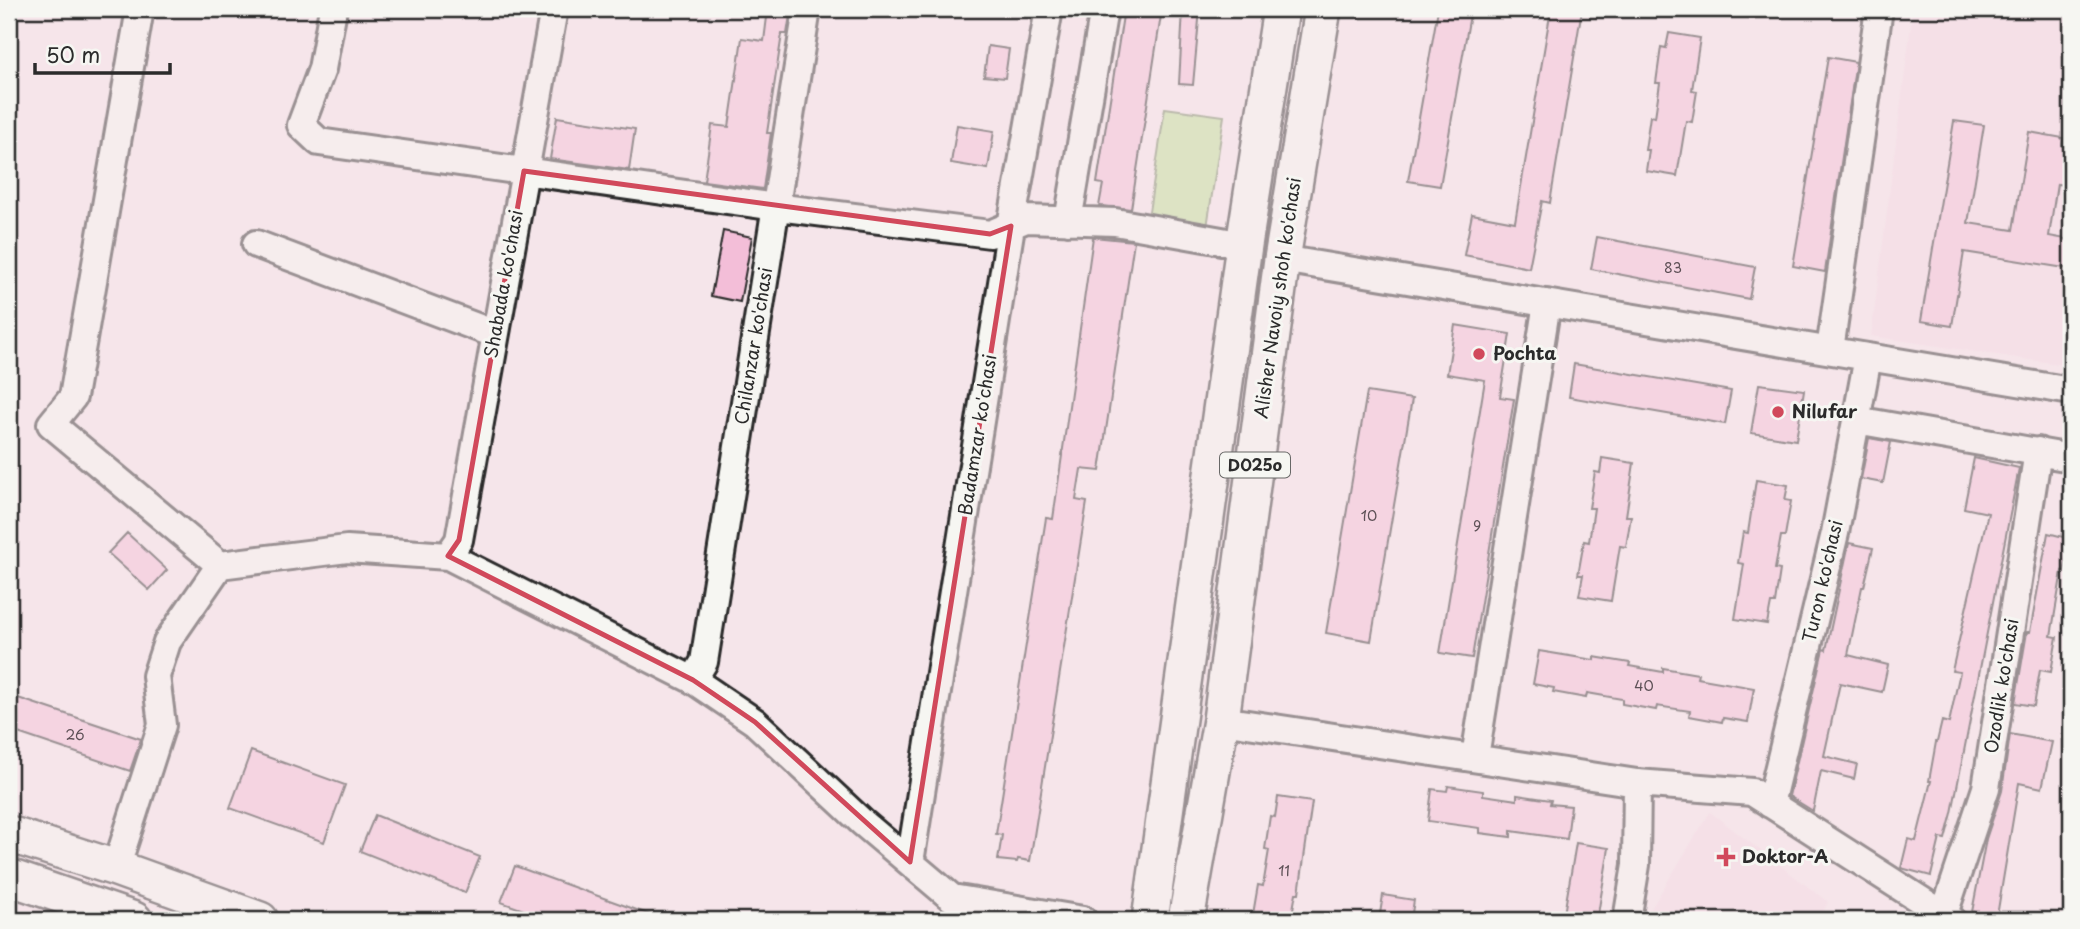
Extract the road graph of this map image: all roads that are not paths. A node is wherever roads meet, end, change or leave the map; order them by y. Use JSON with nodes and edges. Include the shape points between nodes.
{"nodes":[{"id":1,"x":140,"y":9,"type":"edge"},
{"id":2,"x":333,"y":9,"type":"edge"},
{"id":3,"x":554,"y":9,"type":"edge"},
{"id":4,"x":807,"y":9,"type":"edge"},
{"id":5,"x":1049,"y":9,"type":"edge"},
{"id":6,"x":1104,"y":9,"type":"edge"},
{"id":7,"x":1281,"y":9,"type":"edge"},
{"id":8,"x":1322,"y":9,"type":"edge"},
{"id":9,"x":1879,"y":9,"type":"edge"},
{"id":10,"x":524,"y":172,"type":"junction"},
{"id":11,"x":776,"y":207,"type":"junction"},
{"id":12,"x":1068,"y":221,"type":"junction"},
{"id":13,"x":1011,"y":226,"type":"junction"},
{"id":14,"x":256,"y":244,"type":"dead end"},
{"id":15,"x":1244,"y":246,"type":"junction"},
{"id":16,"x":1282,"y":259,"type":"junction"},
{"id":17,"x":1547,"y":303,"type":"junction"},
{"id":18,"x":495,"y":334,"type":"junction"},
{"id":19,"x":1830,"y":351,"type":"junction"},
{"id":20,"x":1868,"y":357,"type":"junction"},
{"id":21,"x":2071,"y":391,"type":"edge"},
{"id":22,"x":1856,"y":420,"type":"junction"},
{"id":23,"x":2038,"y":451,"type":"junction"},
{"id":24,"x":2071,"y":458,"type":"edge"},
{"id":25,"x":448,"y":556,"type":"junction"},
{"id":26,"x":220,"y":565,"type":"junction"},
{"id":27,"x":693,"y":680,"type":"junction"},
{"id":28,"x":1221,"y":720,"type":"junction"},
{"id":29,"x":1475,"y":757,"type":"junction"},
{"id":30,"x":1637,"y":783,"type":"junction"},
{"id":31,"x":1770,"y":804,"type":"junction"},
{"id":32,"x":9,"y":834,"type":"edge"},
{"id":33,"x":910,"y":862,"type":"junction"},
{"id":34,"x":116,"y":869,"type":"junction"},
{"id":35,"x":9,"y":877,"type":"edge"},
{"id":36,"x":1946,"y":919,"type":"edge"},
{"id":37,"x":134,"y":920,"type":"edge"},
{"id":38,"x":260,"y":920,"type":"edge"},
{"id":39,"x":1083,"y":920,"type":"edge"},
{"id":40,"x":1150,"y":920,"type":"edge"},
{"id":41,"x":1186,"y":920,"type":"edge"},
{"id":42,"x":1628,"y":920,"type":"edge"}],
"edges":[{"from":1,"to":26,"type":"street","via":[[73,397],[51,424]]},
{"from":2,"to":10,"type":"street","via":[[323,69],[301,125],[319,142]]},
{"from":3,"to":10,"type":"street","name":"Shabada ko'chasi"},
{"from":4,"to":11,"type":"street","name":"Chilanzar ko'chasi"},
{"from":5,"to":13,"type":"street","name":"Badamzar ko'chasi"},
{"from":6,"to":12,"type":"street"},
{"from":7,"to":15,"type":"main road","number":"D025o"},
{"from":8,"to":16,"type":"main road","name":"Alisher Navoiy shoh ko'chasi","number":"D025o"},
{"from":9,"to":19,"type":"street"},
{"from":10,"to":11,"type":"street"},
{"from":10,"to":18,"type":"street","name":"Shabada ko'chasi"},
{"from":11,"to":13,"type":"street","via":[[990,234]]},
{"from":11,"to":27,"type":"street","name":"Chilanzar ko'chasi","via":[[704,662]]},
{"from":12,"to":13,"type":"street","via":[[1026,219]]},
{"from":12,"to":15,"type":"street","via":[[1115,222]]},
{"from":13,"to":33,"type":"street","name":"Badamzar ko'chasi"},
{"from":14,"to":18,"type":"street"},
{"from":15,"to":40,"type":"main road","number":"D025o"},
{"from":16,"to":17,"type":"street"},
{"from":16,"to":28,"type":"main road","name":"Alisher Navoiy shoh ko'chasi","number":"D025o"},
{"from":17,"to":19,"type":"street"},
{"from":17,"to":29,"type":"street"},
{"from":18,"to":25,"type":"street","name":"Shabada ko'chasi","via":[[458,540]]},
{"from":19,"to":20,"type":"street"},
{"from":20,"to":21,"type":"street"},
{"from":20,"to":22,"type":"street","name":"Turon ko'chasi"},
{"from":22,"to":23,"type":"street"},
{"from":22,"to":31,"type":"street","name":"Turon ko'chasi","via":[[1835,533]]},
{"from":23,"to":24,"type":"street"},
{"from":23,"to":36,"type":"street","name":"Ozodlik ko'chasi","via":[[1986,788]]},
{"from":25,"to":26,"type":"street","via":[[347,549]]},
{"from":25,"to":27,"type":"street"},
{"from":26,"to":34,"type":"street","via":[[167,642],[156,676],[162,725]]},
{"from":27,"to":33,"type":"street","via":[[755,722]]},
{"from":28,"to":29,"type":"street"},
{"from":28,"to":41,"type":"main road","name":"Alisher Navoiy shoh ko'chasi","number":"D025o"},
{"from":29,"to":30,"type":"street"},
{"from":30,"to":31,"type":"street","via":[[1752,792]]},
{"from":30,"to":42,"type":"street","via":[[1636,865]]},
{"from":31,"to":36,"type":"street"},
{"from":32,"to":34,"type":"main road"},
{"from":33,"to":39,"type":"street","via":[[952,898]]},
{"from":34,"to":38,"type":"main road"},
{"from":35,"to":37,"type":"main road"}]}
